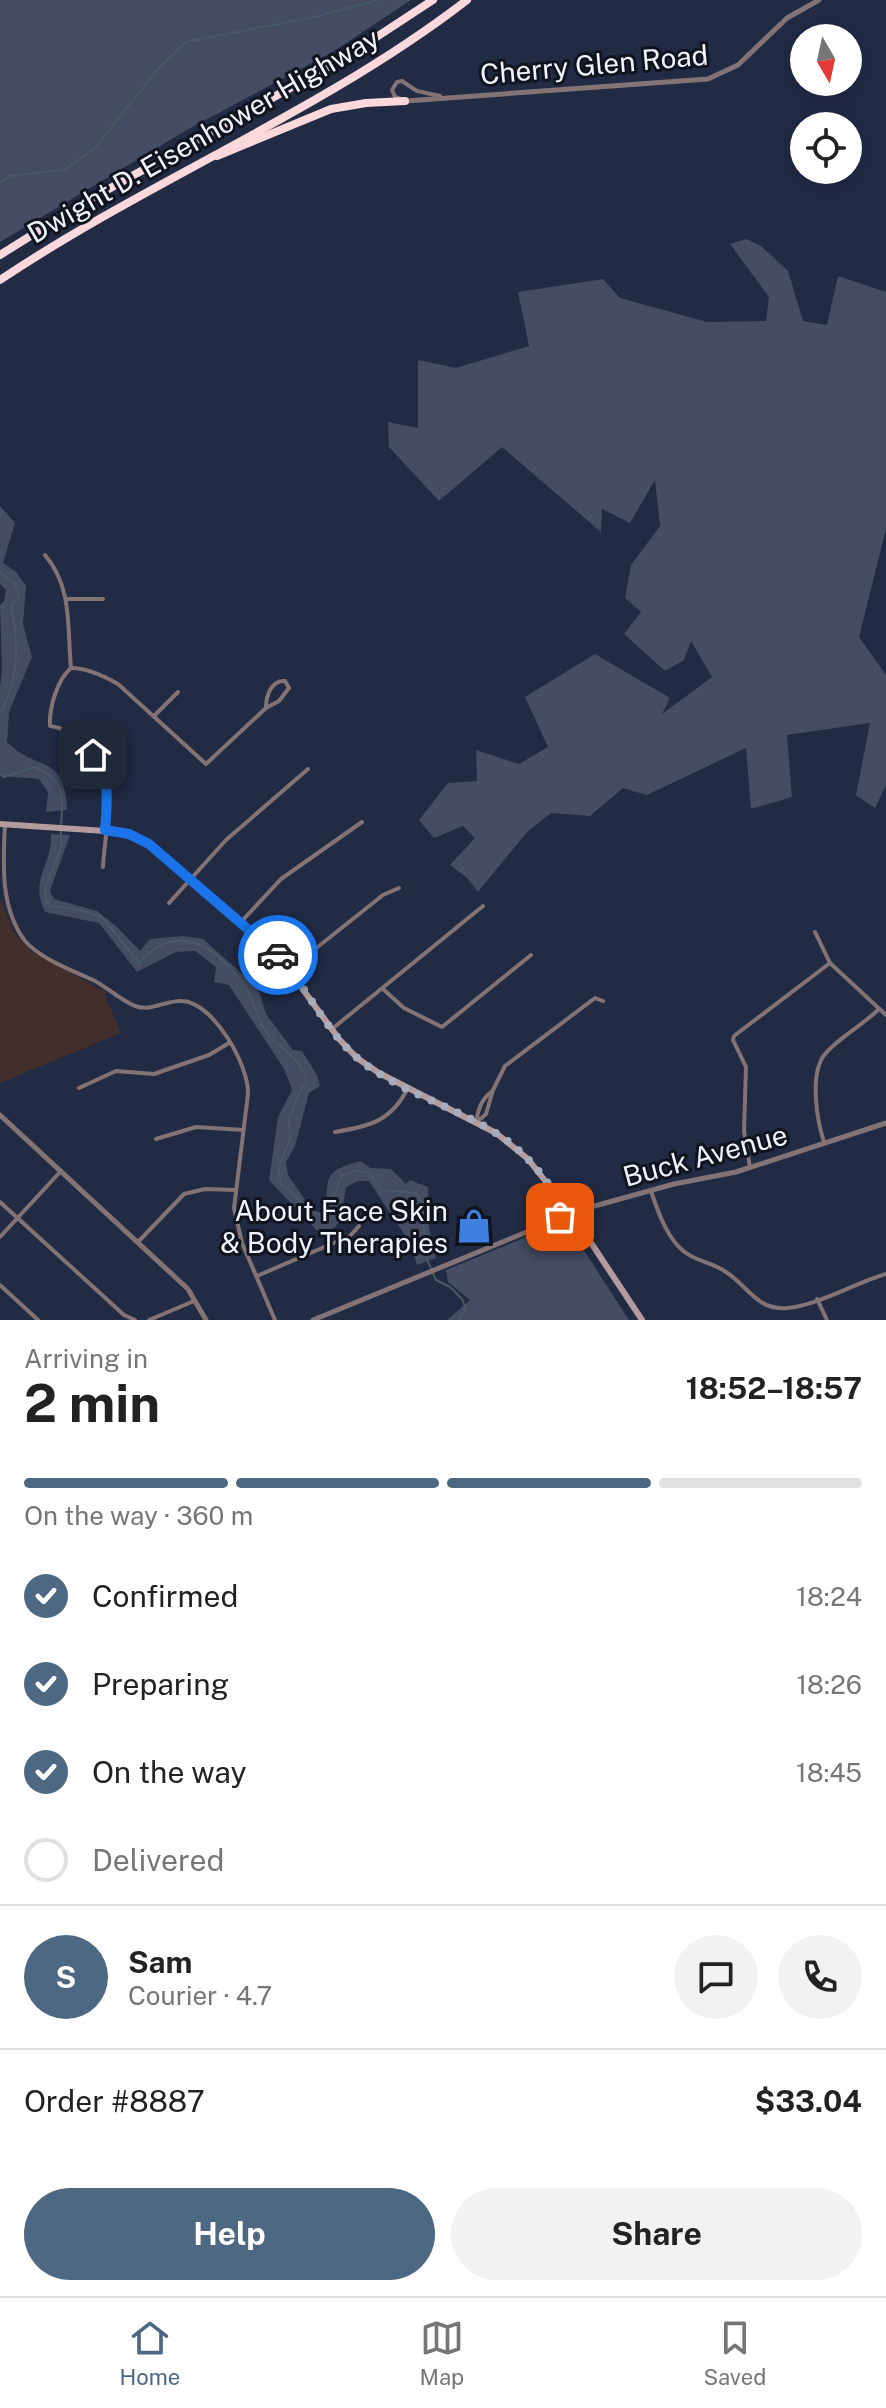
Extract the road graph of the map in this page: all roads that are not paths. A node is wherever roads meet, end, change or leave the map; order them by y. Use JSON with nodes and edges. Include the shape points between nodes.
{"nodes":[{"id":1,"x":433,"y":0,"type":"edge"},
{"id":2,"x":467,"y":0,"type":"edge"},
{"id":3,"x":819,"y":0,"type":"edge"},
{"id":4,"x":442,"y":97,"type":"junction"},
{"id":5,"x":405,"y":101,"type":"junction"},
{"id":6,"x":201,"y":161,"type":"junction"},
{"id":7,"x":0,"y":255,"type":"edge"},
{"id":8,"x":0,"y":280,"type":"edge"},
{"id":9,"x":45,"y":555,"type":"dead end"},
{"id":10,"x":67,"y":599,"type":"junction"},
{"id":11,"x":103,"y":599,"type":"dead end"},
{"id":12,"x":71,"y":668,"type":"junction"},
{"id":13,"x":178,"y":692,"type":"dead end"},
{"id":14,"x":266,"y":708,"type":"junction"},
{"id":15,"x":154,"y":716,"type":"junction"},
{"id":16,"x":308,"y":769,"type":"dead end"},
{"id":17,"x":362,"y":822,"type":"dead end"},
{"id":18,"x":3,"y":824,"type":"edge"},
{"id":19,"x":105,"y":830,"type":"junction"},
{"id":20,"x":103,"y":867,"type":"dead end"},
{"id":21,"x":190,"y":879,"type":"junction"},
{"id":22,"x":399,"y":888,"type":"dead end"},
{"id":23,"x":169,"y":903,"type":"dead end"},
{"id":24,"x":483,"y":906,"type":"dead end"},
{"id":25,"x":241,"y":923,"type":"junction"},
{"id":26,"x":815,"y":932,"type":"dead end"},
{"id":27,"x":531,"y":955,"type":"dead end"},
{"id":28,"x":830,"y":963,"type":"junction"},
{"id":29,"x":289,"y":970,"type":"junction"},
{"id":30,"x":383,"y":989,"type":"junction"},
{"id":31,"x":603,"y":1001,"type":"dead end"},
{"id":32,"x":879,"y":1009,"type":"junction"},
{"id":33,"x":886,"y":1015,"type":"edge"},
{"id":34,"x":332,"y":1029,"type":"junction"},
{"id":35,"x":229,"y":1043,"type":"junction"},
{"id":36,"x":79,"y":1088,"type":"dead end"},
{"id":37,"x":408,"y":1088,"type":"junction"},
{"id":38,"x":0,"y":1115,"type":"edge"},
{"id":39,"x":476,"y":1123,"type":"junction"},
{"id":40,"x":886,"y":1123,"type":"edge"},
{"id":41,"x":244,"y":1130,"type":"junction"},
{"id":42,"x":335,"y":1132,"type":"dead end"},
{"id":43,"x":156,"y":1139,"type":"dead end"},
{"id":44,"x":824,"y":1142,"type":"junction"},
{"id":45,"x":750,"y":1167,"type":"junction"},
{"id":46,"x":61,"y":1171,"type":"junction"},
{"id":47,"x":236,"y":1190,"type":"junction"},
{"id":48,"x":651,"y":1191,"type":"junction"},
{"id":49,"x":0,"y":1202,"type":"edge"},
{"id":50,"x":571,"y":1214,"type":"junction"},
{"id":51,"x":18,"y":1217,"type":"junction"},
{"id":52,"x":359,"y":1226,"type":"dead end"},
{"id":53,"x":0,"y":1237,"type":"edge"},
{"id":54,"x":138,"y":1242,"type":"junction"},
{"id":55,"x":886,"y":1274,"type":"edge"},
{"id":56,"x":257,"y":1276,"type":"junction"},
{"id":57,"x":0,"y":1285,"type":"edge"},
{"id":58,"x":817,"y":1299,"type":"junction"},
{"id":59,"x":196,"y":1300,"type":"junction"},
{"id":60,"x":38,"y":1320,"type":"edge"},
{"id":61,"x":135,"y":1320,"type":"edge"},
{"id":62,"x":149,"y":1320,"type":"edge"},
{"id":63,"x":206,"y":1320,"type":"edge"},
{"id":64,"x":275,"y":1320,"type":"edge"},
{"id":65,"x":313,"y":1320,"type":"edge"},
{"id":66,"x":642,"y":1320,"type":"edge"},
{"id":67,"x":827,"y":1320,"type":"edge"}],
"edges":[{"from":1,"to":7,"type":"highway","name":"Dwight D. Eisenhower Highway","via":[[346,57]]},
{"from":2,"to":6,"type":"highway","name":"Dwight D. Eisenhower Highway","via":[[385,58]]},
{"from":3,"to":4,"type":"street","name":"Cherry Glen Road","via":[[787,18],[738,65],[708,79]]},
{"from":4,"to":5,"type":"street","name":"Cherry Glen Road"},
{"from":4,"to":5,"type":"street","name":"Cherry Glen Road","via":[[397,82],[393,93]]},
{"from":5,"to":6,"type":"highway","via":[[331,109]]},
{"from":6,"to":8,"type":"highway","name":"Dwight D. Eisenhower Highway"},
{"from":9,"to":10,"type":"street"},
{"from":10,"to":11,"type":"street"},
{"from":10,"to":12,"type":"street"},
{"from":12,"to":15,"type":"street","via":[[118,684]]},
{"from":12,"to":19,"type":"street","via":[[61,681],[50,726],[68,731],[100,764],[108,795]]},
{"from":13,"to":15,"type":"street"},
{"from":14,"to":14,"type":"street","via":[[268,692],[285,681],[288,693]]},
{"from":14,"to":15,"type":"street","via":[[206,764]]},
{"from":16,"to":21,"type":"street"},
{"from":17,"to":25,"type":"street","via":[[281,879]]},
{"from":18,"to":19,"type":"main road"},
{"from":18,"to":35,"type":"street","via":[[3,889],[25,941],[134,1005],[183,1001],[202,1007]]},
{"from":19,"to":20,"type":"street"},
{"from":19,"to":21,"type":"main road","via":[[141,839]]},
{"from":21,"to":23,"type":"street"},
{"from":21,"to":25,"type":"main road"},
{"from":22,"to":29,"type":"street"},
{"from":24,"to":30,"type":"street"},
{"from":25,"to":29,"type":"main road"},
{"from":26,"to":28,"type":"street"},
{"from":27,"to":30,"type":"street","via":[[442,1027],[404,1008]]},
{"from":28,"to":32,"type":"street"},
{"from":28,"to":45,"type":"street","via":[[734,1036],[746,1067],[744,1131]]},
{"from":29,"to":34,"type":"main road"},
{"from":30,"to":34,"type":"street"},
{"from":31,"to":39,"type":"street","via":[[595,998],[511,1061],[486,1114]]},
{"from":32,"to":33,"type":"street"},
{"from":32,"to":44,"type":"street","via":[[819,1064],[818,1122]]},
{"from":34,"to":37,"type":"main road","via":[[366,1064]]},
{"from":35,"to":36,"type":"street","via":[[154,1074],[116,1071]]},
{"from":35,"to":41,"type":"street","via":[[247,1080]]},
{"from":37,"to":39,"type":"main road"},
{"from":37,"to":42,"type":"street","via":[[387,1116]]},
{"from":38,"to":46,"type":"street"},
{"from":39,"to":50,"type":"main road","via":[[522,1153]]},
{"from":40,"to":44,"type":"street","name":"Buck Avenue"},
{"from":41,"to":43,"type":"street","via":[[196,1127]]},
{"from":41,"to":47,"type":"street"},
{"from":44,"to":45,"type":"street","name":"Buck Avenue"},
{"from":45,"to":48,"type":"street","name":"Buck Avenue"},
{"from":46,"to":51,"type":"street"},
{"from":46,"to":54,"type":"street"},
{"from":47,"to":54,"type":"street","via":[[184,1194]]},
{"from":47,"to":56,"type":"street","via":[[238,1229]]},
{"from":48,"to":50,"type":"street","name":"Buck Avenue"},
{"from":48,"to":58,"type":"street","via":[[669,1233],[686,1254],[725,1271],[767,1305],[790,1308]]},
{"from":49,"to":51,"type":"street"},
{"from":50,"to":65,"type":"street","name":"Buck Avenue"},
{"from":50,"to":66,"type":"main road"},
{"from":51,"to":53,"type":"street"},
{"from":51,"to":61,"type":"street"},
{"from":52,"to":56,"type":"street","via":[[350,1236]]},
{"from":54,"to":59,"type":"street"},
{"from":55,"to":58,"type":"street"},
{"from":56,"to":64,"type":"street"},
{"from":57,"to":60,"type":"street"},
{"from":58,"to":67,"type":"street"},
{"from":59,"to":62,"type":"street"},
{"from":59,"to":63,"type":"street"}]}
